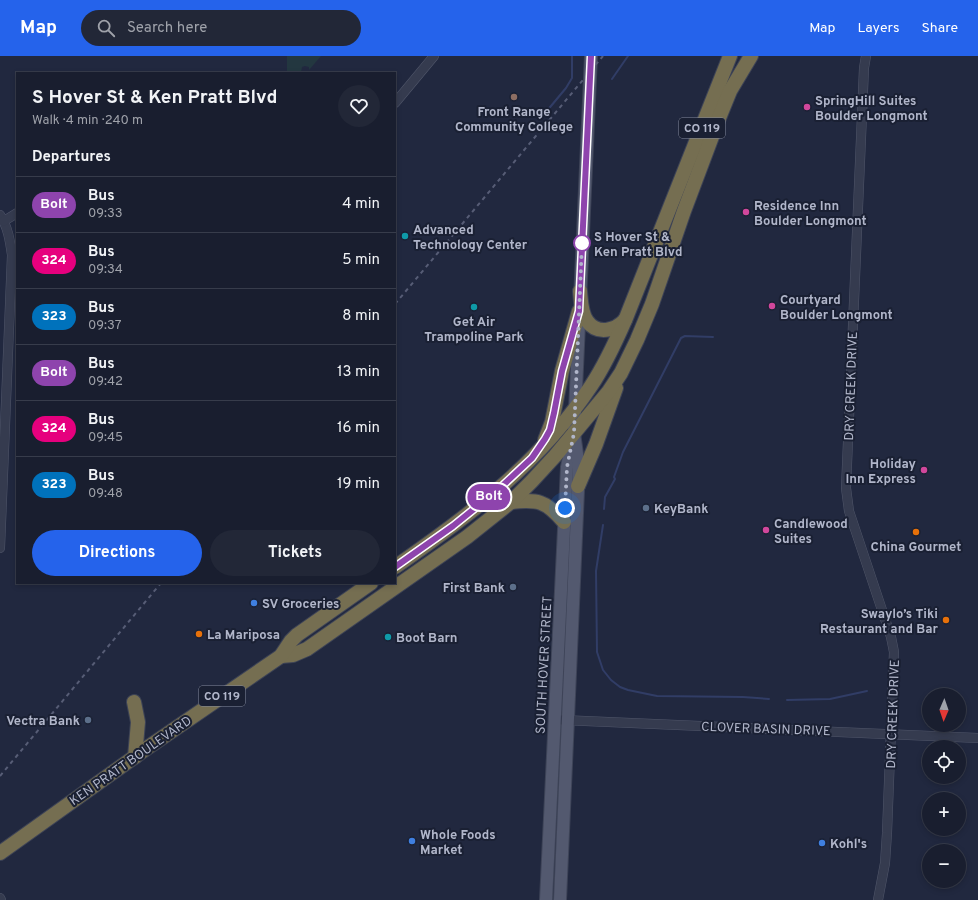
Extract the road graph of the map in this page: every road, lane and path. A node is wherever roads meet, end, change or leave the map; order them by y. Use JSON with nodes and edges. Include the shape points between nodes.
{"nodes":[{"id":1,"x":434,"y":56,"type":"edge"},
{"id":2,"x":591,"y":56,"type":"edge"},
{"id":3,"x":730,"y":56,"type":"edge"},
{"id":4,"x":751,"y":56,"type":"edge"},
{"id":5,"x":866,"y":56,"type":"edge"},
{"id":6,"x":396,"y":102,"type":"edge"},
{"id":7,"x":16,"y":213,"type":"edge"},
{"id":8,"x":2,"y":218,"type":"edge"},
{"id":9,"x":580,"y":291,"type":"junction"},
{"id":10,"x":579,"y":311,"type":"junction"},
{"id":11,"x":626,"y":318,"type":"junction"},
{"id":12,"x":621,"y":373,"type":"junction"},
{"id":13,"x":575,"y":409,"type":"junction"},
{"id":14,"x":574,"y":433,"type":"junction"},
{"id":15,"x":532,"y":458,"type":"junction"},
{"id":16,"x":578,"y":486,"type":"junction"},
{"id":17,"x":511,"y":502,"type":"junction"},
{"id":18,"x":564,"y":522,"type":"junction"},
{"id":19,"x":0,"y":548,"type":"edge"},
{"id":20,"x":396,"y":566,"type":"edge"},
{"id":21,"x":370,"y":584,"type":"edge"},
{"id":22,"x":281,"y":656,"type":"junction"},
{"id":23,"x":134,"y":702,"type":"dead end"},
{"id":24,"x":554,"y":720,"type":"junction"},
{"id":25,"x":568,"y":720,"type":"junction"},
{"id":26,"x":891,"y":733,"type":"junction"},
{"id":27,"x":978,"y":738,"type":"edge"},
{"id":28,"x":135,"y":756,"type":"junction"},
{"id":29,"x":0,"y":853,"type":"edge"},
{"id":30,"x":546,"y":900,"type":"edge"},
{"id":31,"x":560,"y":900,"type":"edge"},
{"id":32,"x":878,"y":900,"type":"edge"}],
"edges":[{"from":1,"to":6,"type":"street"},
{"from":2,"to":9,"type":"main road","name":"SOUTH HOVER STREET"},
{"from":3,"to":11,"type":"highway","number":"CO 119"},
{"from":4,"to":12,"type":"highway","number":"CO 119","via":[[730,91],[652,304]]},
{"from":5,"to":26,"type":"street","name":"DRY CREEK DRIVE","via":[[846,488],[849,510],[893,645]]},
{"from":7,"to":8,"type":"street"},
{"from":8,"to":19,"type":"street","via":[[9,235],[12,255]]},
{"from":9,"to":10,"type":"main road","name":"SOUTH HOVER STREET"},
{"from":9,"to":11,"type":"highway","via":[[587,322],[595,328],[614,329]]},
{"from":10,"to":13,"type":"main road","name":"SOUTH HOVER STREET"},
{"from":10,"to":15,"type":"highway","via":[[562,371],[552,422],[545,439]]},
{"from":11,"to":13,"type":"highway","number":"CO 119","via":[[603,366]]},
{"from":12,"to":14,"type":"highway","number":"CO 119"},
{"from":12,"to":16,"type":"highway"},
{"from":13,"to":14,"type":"main road","name":"SOUTH HOVER STREET"},
{"from":13,"to":15,"type":"highway","number":"CO 119"},
{"from":14,"to":16,"type":"main road","name":"SOUTH HOVER STREET","via":[[579,468]]},
{"from":14,"to":17,"type":"highway","name":"KEN PRATT BOULEVARD","number":"CO 119"},
{"from":14,"to":18,"type":"main road","name":"SOUTH HOVER STREET","via":[[567,467]]},
{"from":15,"to":20,"type":"highway","number":"CO 119","via":[[481,505]]},
{"from":16,"to":25,"type":"main road","name":"SOUTH HOVER STREET"},
{"from":17,"to":18,"type":"highway","via":[[533,501],[545,504]]},
{"from":17,"to":22,"type":"highway","name":"KEN PRATT BOULEVARD","number":"CO 119","via":[[467,537],[307,649],[293,655]]},
{"from":18,"to":24,"type":"main road","name":"SOUTH HOVER STREET"},
{"from":21,"to":22,"type":"highway","name":"KEN PRATT BOULEVARD","number":"CO 119","via":[[297,635]]},
{"from":22,"to":28,"type":"highway","name":"KEN PRATT BOULEVARD","number":"CO 119"},
{"from":23,"to":28,"type":"highway","via":[[138,722]]},
{"from":24,"to":25,"type":"street","name":"CLOVER BASIN DRIVE"},
{"from":24,"to":30,"type":"main road","name":"SOUTH HOVER STREET"},
{"from":25,"to":26,"type":"street","name":"CLOVER BASIN DRIVE"},
{"from":25,"to":31,"type":"main road","name":"SOUTH HOVER STREET"},
{"from":26,"to":27,"type":"street","name":"CLOVER BASIN DRIVE"},
{"from":26,"to":32,"type":"street","name":"DRY CREEK DRIVE","via":[[887,838]]},
{"from":28,"to":29,"type":"highway","name":"KEN PRATT BOULEVARD","number":"CO 119"}]}
